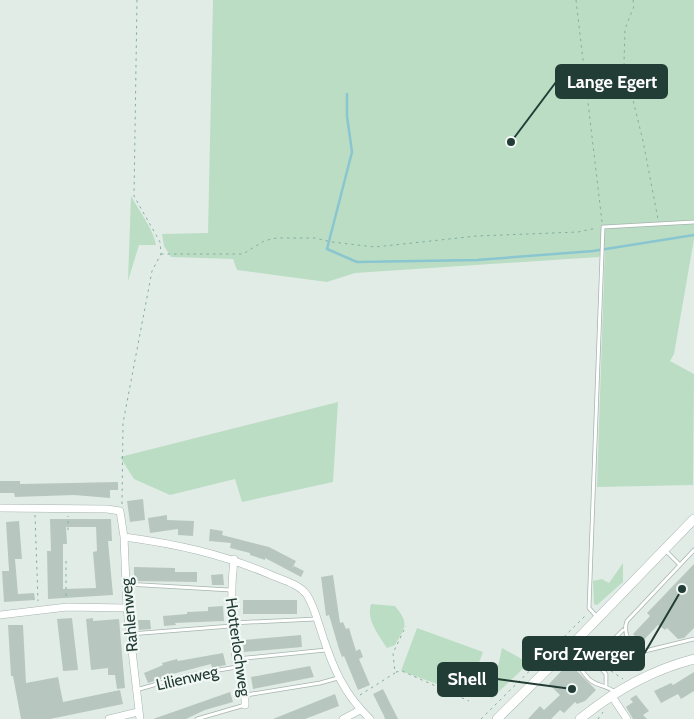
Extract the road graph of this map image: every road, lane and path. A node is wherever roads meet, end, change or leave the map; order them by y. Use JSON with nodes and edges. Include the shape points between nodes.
{"nodes":[{"id":1,"x":137,"y":0,"type":"edge"},
{"id":2,"x":576,"y":0,"type":"edge"},
{"id":3,"x":633,"y":0,"type":"edge"},
{"id":4,"x":694,"y":222,"type":"edge"},
{"id":5,"x":659,"y":224,"type":"junction"},
{"id":6,"x":603,"y":227,"type":"junction"},
{"id":7,"x":162,"y":254,"type":"junction"},
{"id":8,"x":0,"y":508,"type":"edge"},
{"id":9,"x":35,"y":508,"type":"junction"},
{"id":10,"x":68,"y":508,"type":"junction"},
{"id":11,"x":120,"y":511,"type":"junction"},
{"id":12,"x":694,"y":519,"type":"edge"},
{"id":13,"x":68,"y":530,"type":"dead end"},
{"id":14,"x":124,"y":537,"type":"junction"},
{"id":15,"x":664,"y":550,"type":"junction"},
{"id":16,"x":694,"y":550,"type":"edge"},
{"id":17,"x":234,"y":559,"type":"junction"},
{"id":18,"x":66,"y":561,"type":"dead end"},
{"id":19,"x":680,"y":565,"type":"junction"},
{"id":20,"x":126,"y":584,"type":"junction"},
{"id":21,"x":230,"y":590,"type":"junction"},
{"id":22,"x":67,"y":607,"type":"junction"},
{"id":23,"x":127,"y":608,"type":"junction"},
{"id":24,"x":39,"y":610,"type":"junction"},
{"id":25,"x":591,"y":610,"type":"junction"},
{"id":26,"x":0,"y":615,"type":"edge"},
{"id":27,"x":598,"y":618,"type":"junction"},
{"id":28,"x":317,"y":619,"type":"junction"},
{"id":29,"x":232,"y":624,"type":"junction"},
{"id":30,"x":406,"y":626,"type":"dead end"},
{"id":31,"x":624,"y":630,"type":"junction"},
{"id":32,"x":130,"y":634,"type":"junction"},
{"id":33,"x":694,"y":639,"type":"edge"},
{"id":34,"x":327,"y":650,"type":"junction"},
{"id":35,"x":567,"y":650,"type":"junction"},
{"id":36,"x":694,"y":659,"type":"edge"},
{"id":37,"x":237,"y":663,"type":"junction"},
{"id":38,"x":395,"y":673,"type":"junction"},
{"id":39,"x":339,"y":678,"type":"junction"},
{"id":40,"x":606,"y":685,"type":"junction"},
{"id":41,"x":136,"y":690,"type":"junction"},
{"id":42,"x":613,"y":694,"type":"junction"},
{"id":43,"x":246,"y":695,"type":"junction"},
{"id":44,"x":351,"y":700,"type":"junction"},
{"id":45,"x":469,"y":700,"type":"dead end"},
{"id":46,"x":245,"y":704,"type":"joint"},
{"id":47,"x":360,"y":710,"type":"junction"},
{"id":48,"x":139,"y":716,"type":"edge"},
{"id":49,"x":109,"y":719,"type":"edge"},
{"id":50,"x":197,"y":719,"type":"edge"},
{"id":51,"x":343,"y":719,"type":"edge"},
{"id":52,"x":370,"y":719,"type":"edge"},
{"id":53,"x":480,"y":719,"type":"edge"},
{"id":54,"x":498,"y":719,"type":"edge"},
{"id":55,"x":580,"y":719,"type":"edge"},
{"id":56,"x":627,"y":719,"type":"edge"}],
"edges":[{"from":1,"to":7,"type":"path","via":[[134,196],[159,238]]},
{"from":2,"to":6,"type":"path"},
{"from":3,"to":5,"type":"path","via":[[634,6],[625,29],[624,63]]},
{"from":4,"to":5,"type":"lane"},
{"from":5,"to":6,"type":"lane"},
{"from":6,"to":7,"type":"path","via":[[578,232],[477,236],[375,247],[315,238],[276,238],[264,241],[244,254]]},
{"from":6,"to":25,"type":"lane"},
{"from":7,"to":11,"type":"path","via":[[152,271],[123,423],[123,503]]},
{"from":8,"to":9,"type":"street"},
{"from":9,"to":10,"type":"street"},
{"from":9,"to":24,"type":"path"},
{"from":10,"to":11,"type":"street"},
{"from":10,"to":13,"type":"path"},
{"from":11,"to":14,"type":"street","name":"Rahlenweg"},
{"from":12,"to":15,"type":"street"},
{"from":14,"to":17,"type":"street","via":[[176,544]]},
{"from":14,"to":20,"type":"street","name":"Rahlenweg"},
{"from":15,"to":19,"type":"lane"},
{"from":15,"to":27,"type":"street"},
{"from":16,"to":19,"type":"lane"},
{"from":17,"to":21,"type":"street","name":"Hotterlochweg"},
{"from":17,"to":28,"type":"street","via":[[296,585],[306,594]]},
{"from":18,"to":22,"type":"path"},
{"from":19,"to":31,"type":"lane","via":[[627,621]]},
{"from":20,"to":21,"type":"lane","name":"Hotterlochweg"},
{"from":20,"to":23,"type":"street","name":"Rahlenweg"},
{"from":21,"to":29,"type":"street","name":"Hotterlochweg"},
{"from":22,"to":23,"type":"street"},
{"from":22,"to":24,"type":"street"},
{"from":23,"to":32,"type":"street","name":"Rahlenweg"},
{"from":24,"to":26,"type":"street"},
{"from":25,"to":27,"type":"lane"},
{"from":25,"to":53,"type":"path"},
{"from":27,"to":35,"type":"street"},
{"from":28,"to":29,"type":"lane"},
{"from":28,"to":34,"type":"street"},
{"from":29,"to":32,"type":"lane"},
{"from":29,"to":37,"type":"street","name":"Hotterlochweg"},
{"from":30,"to":38,"type":"path","via":[[393,653]]},
{"from":31,"to":33,"type":"lane","via":[[630,640],[645,651]]},
{"from":31,"to":40,"type":"lane","via":[[594,660],[606,674]]},
{"from":32,"to":41,"type":"street","name":"Rahlenweg"},
{"from":34,"to":37,"type":"lane","name":"Lilienweg"},
{"from":34,"to":39,"type":"street"},
{"from":35,"to":40,"type":"lane","via":[[592,682]]},
{"from":35,"to":54,"type":"street"},
{"from":36,"to":42,"type":"street","via":[[657,671]]},
{"from":37,"to":41,"type":"lane","name":"Lilienweg"},
{"from":37,"to":43,"type":"street","name":"Hotterlochweg"},
{"from":38,"to":44,"type":"path"},
{"from":38,"to":45,"type":"path","via":[[402,671]]},
{"from":39,"to":43,"type":"lane"},
{"from":39,"to":44,"type":"street"},
{"from":40,"to":42,"type":"lane"},
{"from":41,"to":48,"type":"street","name":"Rahlenweg"},
{"from":42,"to":55,"type":"street"},
{"from":42,"to":56,"type":"street"},
{"from":43,"to":46,"type":"street","name":"Hotterlochweg"},
{"from":44,"to":47,"type":"street"},
{"from":46,"to":50,"type":"lane"},
{"from":47,"to":51,"type":"street"},
{"from":47,"to":52,"type":"street"},
{"from":48,"to":49,"type":"street"}]}
